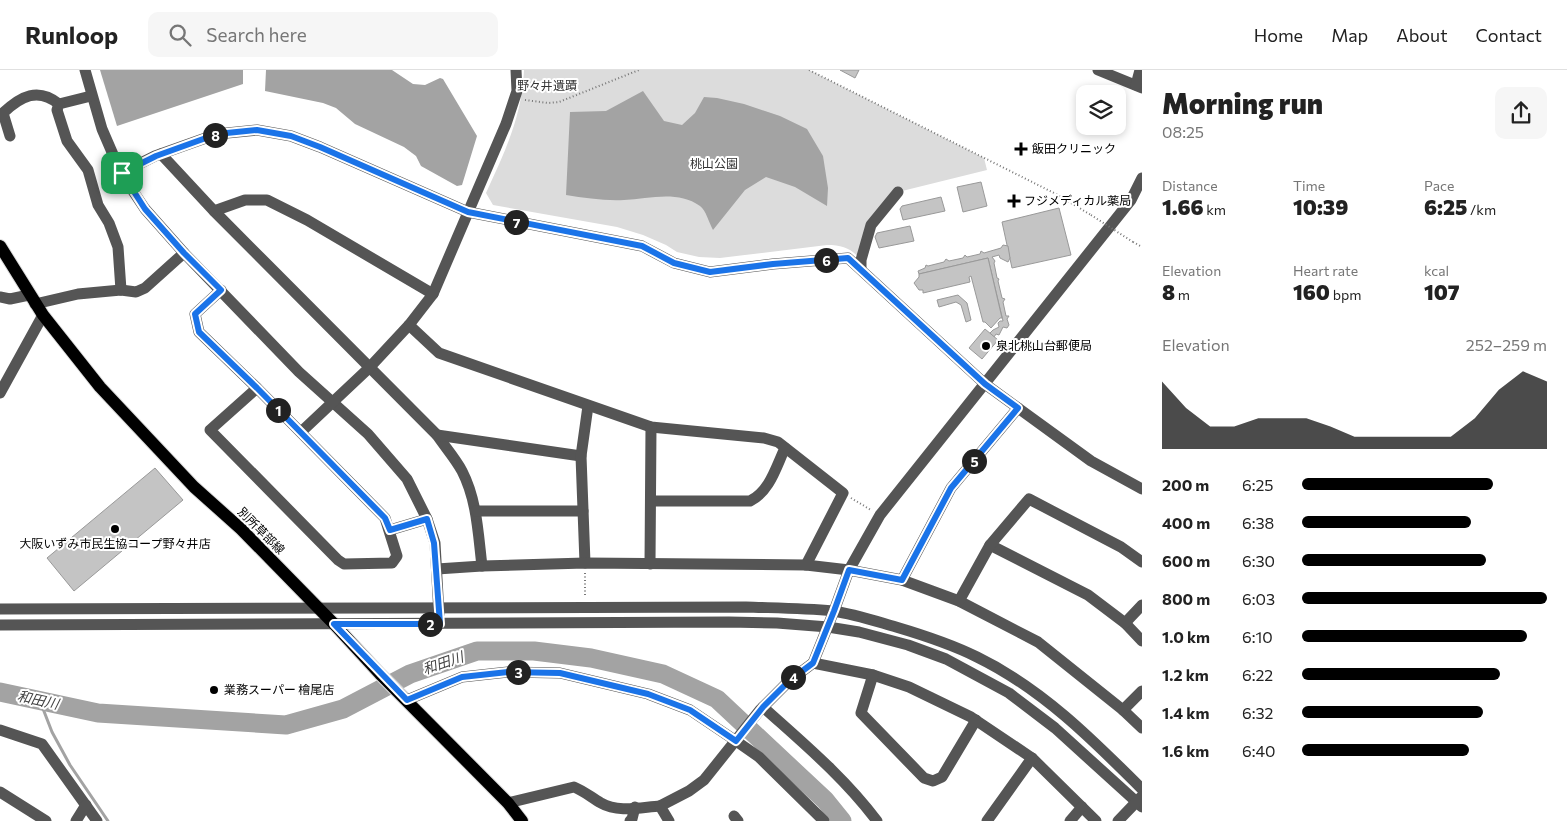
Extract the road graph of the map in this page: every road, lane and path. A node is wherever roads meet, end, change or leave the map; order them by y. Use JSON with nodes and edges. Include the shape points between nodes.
{"nodes":[{"id":1,"x":85,"y":70,"type":"edge"},
{"id":2,"x":516,"y":70,"type":"edge"},
{"id":3,"x":639,"y":70,"type":"edge"},
{"id":4,"x":809,"y":70,"type":"edge"},
{"id":5,"x":1098,"y":70,"type":"edge"},
{"id":6,"x":1140,"y":70,"type":"edge"},
{"id":7,"x":1139,"y":87,"type":"edge"},
{"id":8,"x":91,"y":96,"type":"junction"},
{"id":9,"x":515,"y":98,"type":"junction"},
{"id":10,"x":59,"y":104,"type":"junction"},
{"id":11,"x":10,"y":136,"type":"dead end"},
{"id":12,"x":161,"y":154,"type":"junction"},
{"id":13,"x":122,"y":173,"type":"junction"},
{"id":14,"x":1142,"y":178,"type":"edge"},
{"id":15,"x":898,"y":192,"type":"dead end"},
{"id":16,"x":214,"y":211,"type":"junction"},
{"id":17,"x":468,"y":212,"type":"junction"},
{"id":18,"x":0,"y":246,"type":"edge"},
{"id":19,"x":1142,"y":247,"type":"edge"},
{"id":20,"x":184,"y":253,"type":"junction"},
{"id":21,"x":861,"y":269,"type":"junction"},
{"id":22,"x":121,"y":290,"type":"junction"},
{"id":23,"x":221,"y":290,"type":"junction"},
{"id":24,"x":433,"y":294,"type":"junction"},
{"id":25,"x":0,"y":297,"type":"edge"},
{"id":26,"x":32,"y":299,"type":"junction"},
{"id":27,"x":43,"y":315,"type":"junction"},
{"id":28,"x":409,"y":325,"type":"junction"},
{"id":29,"x":369,"y":368,"type":"junction"},
{"id":30,"x":985,"y":384,"type":"junction"},
{"id":31,"x":257,"y":388,"type":"junction"},
{"id":32,"x":0,"y":392,"type":"edge"},
{"id":33,"x":333,"y":402,"type":"junction"},
{"id":34,"x":588,"y":406,"type":"junction"},
{"id":35,"x":1018,"y":408,"type":"junction"},
{"id":36,"x":651,"y":427,"type":"junction"},
{"id":37,"x":301,"y":432,"type":"junction"},
{"id":38,"x":438,"y":435,"type":"junction"},
{"id":39,"x":785,"y":448,"type":"junction"},
{"id":40,"x":581,"y":456,"type":"junction"},
{"id":41,"x":1142,"y":489,"type":"edge"},
{"id":42,"x":843,"y":493,"type":"junction"},
{"id":43,"x":650,"y":501,"type":"junction"},
{"id":44,"x":476,"y":511,"type":"junction"},
{"id":45,"x":583,"y":511,"type":"junction"},
{"id":46,"x":880,"y":515,"type":"junction"},
{"id":47,"x":427,"y":519,"type":"junction"},
{"id":48,"x":390,"y":530,"type":"junction"},
{"id":49,"x":990,"y":545,"type":"junction"},
{"id":50,"x":1142,"y":562,"type":"edge"},
{"id":51,"x":585,"y":563,"type":"junction"},
{"id":52,"x":650,"y":564,"type":"junction"},
{"id":53,"x":806,"y":565,"type":"junction"},
{"id":54,"x":482,"y":566,"type":"junction"},
{"id":55,"x":437,"y":569,"type":"junction"},
{"id":56,"x":849,"y":570,"type":"junction"},
{"id":57,"x":902,"y":580,"type":"junction"},
{"id":58,"x":959,"y":601,"type":"junction"},
{"id":59,"x":1142,"y":605,"type":"edge"},
{"id":60,"x":318,"y":608,"type":"junction"},
{"id":61,"x":439,"y":608,"type":"junction"},
{"id":62,"x":585,"y":608,"type":"junction"},
{"id":63,"x":0,"y":610,"type":"edge"},
{"id":64,"x":834,"y":611,"type":"junction"},
{"id":65,"x":1125,"y":623,"type":"junction"},
{"id":66,"x":334,"y":624,"type":"junction"},
{"id":67,"x":440,"y":624,"type":"junction"},
{"id":68,"x":0,"y":625,"type":"edge"},
{"id":69,"x":828,"y":627,"type":"junction"},
{"id":70,"x":1142,"y":641,"type":"edge"},
{"id":71,"x":813,"y":663,"type":"junction"},
{"id":72,"x":873,"y":675,"type":"junction"},
{"id":73,"x":1142,"y":692,"type":"edge"},
{"id":74,"x":405,"y":698,"type":"junction"},
{"id":75,"x":761,"y":708,"type":"junction"},
{"id":76,"x":1123,"y":710,"type":"junction"},
{"id":77,"x":976,"y":720,"type":"junction"},
{"id":78,"x":1142,"y":728,"type":"edge"},
{"id":79,"x":0,"y":730,"type":"edge"},
{"id":80,"x":736,"y":741,"type":"junction"},
{"id":81,"x":1032,"y":758,"type":"junction"},
{"id":82,"x":1142,"y":789,"type":"edge"},
{"id":83,"x":0,"y":792,"type":"edge"},
{"id":84,"x":1140,"y":802,"type":"edge"},
{"id":85,"x":508,"y":803,"type":"junction"},
{"id":86,"x":86,"y":805,"type":"junction"},
{"id":87,"x":660,"y":806,"type":"junction"},
{"id":88,"x":635,"y":807,"type":"junction"},
{"id":89,"x":1082,"y":807,"type":"junction"},
{"id":90,"x":46,"y":821,"type":"edge"},
{"id":91,"x":76,"y":821,"type":"edge"},
{"id":92,"x":97,"y":821,"type":"edge"},
{"id":93,"x":522,"y":821,"type":"edge"},
{"id":94,"x":630,"y":821,"type":"edge"},
{"id":95,"x":669,"y":821,"type":"edge"},
{"id":96,"x":824,"y":821,"type":"edge"},
{"id":97,"x":877,"y":821,"type":"edge"},
{"id":98,"x":987,"y":821,"type":"edge"},
{"id":99,"x":1070,"y":821,"type":"edge"},
{"id":100,"x":1096,"y":821,"type":"edge"},
{"id":101,"x":1118,"y":821,"type":"edge"}],
"edges":[{"from":1,"to":8,"type":"street"},
{"from":2,"to":9,"type":"street","via":[[518,91]]},
{"from":3,"to":9,"type":"path","via":[[559,102]]},
{"from":4,"to":19,"type":"path","bridge":true,"via":[[1056,194]]},
{"from":5,"to":7,"type":"street"},
{"from":6,"to":7,"type":"street"},
{"from":8,"to":10,"type":"street"},
{"from":8,"to":13,"type":"street"},
{"from":9,"to":17,"type":"street"},
{"from":10,"to":11,"type":"street","via":[[42,94],[30,95],[12,104],[3,113]]},
{"from":10,"to":22,"type":"street","via":[[57,110],[67,141],[88,170],[98,205],[118,247]]},
{"from":12,"to":13,"type":"street"},
{"from":12,"to":16,"type":"street"},
{"from":12,"to":17,"type":"street","via":[[217,134],[257,130],[291,136]]},
{"from":13,"to":20,"type":"street","via":[[145,209]]},
{"from":14,"to":30,"type":"street","via":[[1131,200]]},
{"from":15,"to":21,"type":"street","via":[[870,225]]},
{"from":16,"to":24,"type":"street","via":[[245,200],[267,200]]},
{"from":16,"to":29,"type":"street"},
{"from":17,"to":21,"type":"street","via":[[642,246],[674,263],[710,272],[848,258]]},
{"from":17,"to":24,"type":"street"},
{"from":18,"to":26,"type":"main road","name":"別所草部線"},
{"from":20,"to":22,"type":"street","via":[[145,288],[136,292]]},
{"from":20,"to":23,"type":"street"},
{"from":21,"to":30,"type":"street"},
{"from":22,"to":26,"type":"street"},
{"from":23,"to":31,"type":"street","via":[[195,314],[199,332]]},
{"from":23,"to":33,"type":"street","via":[[299,372]]},
{"from":24,"to":28,"type":"street"},
{"from":25,"to":26,"type":"street"},
{"from":26,"to":27,"type":"main road","name":"別所草部線"},
{"from":27,"to":32,"type":"street"},
{"from":27,"to":60,"type":"main road","name":"別所草部線","via":[[100,387],[194,487],[241,529]]},
{"from":28,"to":29,"type":"street"},
{"from":28,"to":34,"type":"street","via":[[439,353]]},
{"from":29,"to":33,"type":"street"},
{"from":29,"to":38,"type":"street"},
{"from":30,"to":35,"type":"street"},
{"from":30,"to":46,"type":"street"},
{"from":31,"to":37,"type":"street"},
{"from":31,"to":48,"type":"street","via":[[210,430],[344,564],[392,563],[397,556]]},
{"from":33,"to":37,"type":"street"},
{"from":33,"to":47,"type":"street","via":[[368,434],[407,479]]},
{"from":34,"to":36,"type":"street"},
{"from":34,"to":40,"type":"street"},
{"from":35,"to":41,"type":"street","via":[[1091,461]]},
{"from":35,"to":57,"type":"street","via":[[951,488]]},
{"from":36,"to":39,"type":"street","via":[[764,438]]},
{"from":36,"to":43,"type":"street"},
{"from":37,"to":48,"type":"street","via":[[385,518]]},
{"from":38,"to":40,"type":"street"},
{"from":38,"to":44,"type":"street","via":[[462,470]]},
{"from":39,"to":42,"type":"street"},
{"from":39,"to":43,"type":"street","via":[[766,488],[750,501]]},
{"from":40,"to":45,"type":"street"},
{"from":42,"to":46,"type":"path"},
{"from":42,"to":53,"type":"street"},
{"from":43,"to":52,"type":"street"},
{"from":44,"to":45,"type":"street"},
{"from":44,"to":54,"type":"street"},
{"from":45,"to":51,"type":"street"},
{"from":46,"to":56,"type":"street"},
{"from":47,"to":48,"type":"street"},
{"from":47,"to":55,"type":"street"},
{"from":49,"to":50,"type":"street","via":[[1029,499]]},
{"from":49,"to":58,"type":"street"},
{"from":49,"to":65,"type":"street","via":[[1088,595]]},
{"from":51,"to":52,"type":"street"},
{"from":51,"to":54,"type":"street"},
{"from":51,"to":62,"type":"path"},
{"from":52,"to":53,"type":"street"},
{"from":53,"to":56,"type":"street"},
{"from":54,"to":55,"type":"street"},
{"from":55,"to":61,"type":"street"},
{"from":56,"to":57,"type":"street"},
{"from":56,"to":64,"type":"street"},
{"from":57,"to":58,"type":"street"},
{"from":58,"to":76,"type":"street","via":[[1038,642]]},
{"from":59,"to":65,"type":"street"},
{"from":60,"to":61,"type":"street"},
{"from":60,"to":63,"type":"street"},
{"from":60,"to":66,"type":"main road","name":"別所草部線"},
{"from":61,"to":62,"type":"street"},
{"from":61,"to":67,"type":"street"},
{"from":62,"to":64,"type":"street","via":[[746,607]]},
{"from":64,"to":69,"type":"street"},
{"from":64,"to":82,"type":"street","via":[[927,636],[978,657],[1061,712]]},
{"from":65,"to":70,"type":"street"},
{"from":66,"to":67,"type":"street"},
{"from":66,"to":68,"type":"street"},
{"from":66,"to":74,"type":"main road","name":"別所草部線"},
{"from":67,"to":69,"type":"street","via":[[729,622]]},
{"from":69,"to":71,"type":"street"},
{"from":69,"to":84,"type":"street","via":[[908,645],[946,659],[1009,694],[1055,728]]},
{"from":71,"to":72,"type":"street"},
{"from":71,"to":75,"type":"street"},
{"from":72,"to":77,"type":"street","via":[[909,686]]},
{"from":72,"to":77,"type":"street","via":[[860,714],[924,778],[933,781],[942,777]]},
{"from":73,"to":76,"type":"street"},
{"from":74,"to":80,"type":"street","via":[[462,677],[508,672],[560,673],[648,694],[690,710]]},
{"from":74,"to":85,"type":"main road","name":"別所草部線"},
{"from":75,"to":80,"type":"street"},
{"from":75,"to":97,"type":"street","via":[[826,763]]},
{"from":76,"to":78,"type":"street"},
{"from":77,"to":81,"type":"street"},
{"from":79,"to":86,"type":"street","via":[[42,744]]},
{"from":80,"to":87,"type":"street","via":[[704,780]]},
{"from":80,"to":96,"type":"street","via":[[759,757]]},
{"from":81,"to":89,"type":"street"},
{"from":81,"to":98,"type":"street"},
{"from":83,"to":90,"type":"street"},
{"from":84,"to":101,"type":"street"},
{"from":85,"to":88,"type":"street","via":[[574,787],[603,804]]},
{"from":85,"to":93,"type":"main road","name":"別所草部線"},
{"from":86,"to":91,"type":"street"},
{"from":86,"to":92,"type":"street"},
{"from":87,"to":88,"type":"street"},
{"from":87,"to":95,"type":"street"},
{"from":88,"to":94,"type":"street"},
{"from":89,"to":99,"type":"street"},
{"from":89,"to":100,"type":"street"}]}
